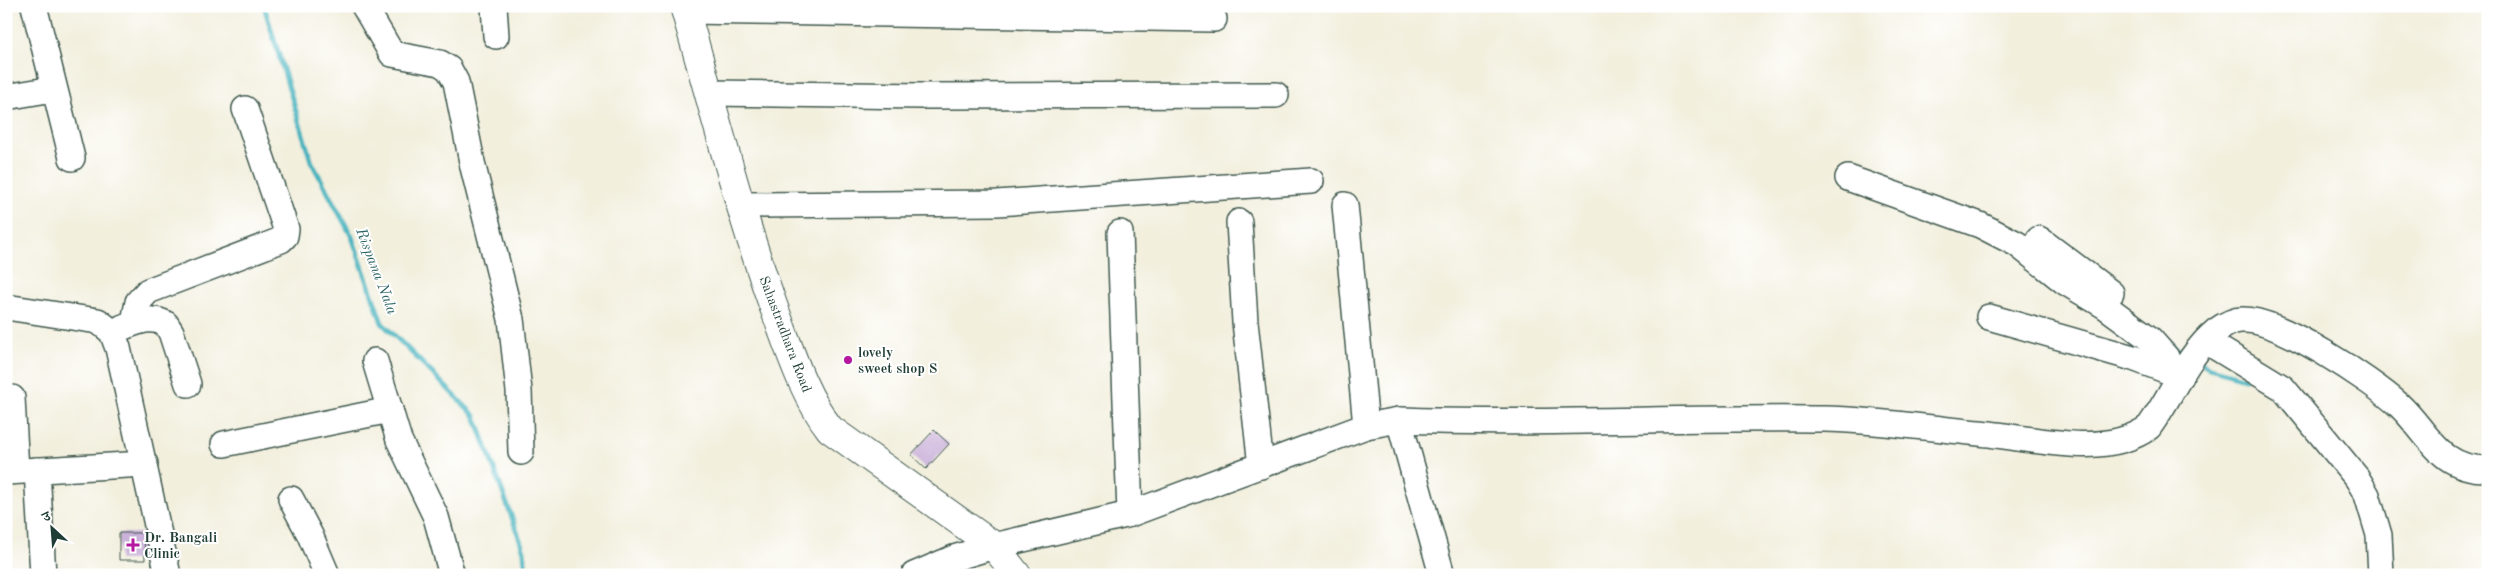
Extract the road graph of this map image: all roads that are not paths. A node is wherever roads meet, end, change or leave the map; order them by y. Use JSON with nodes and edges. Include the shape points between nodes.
{"nodes":[{"id":1,"x":34,"y":6,"type":"edge"},
{"id":2,"x":364,"y":6,"type":"edge"},
{"id":3,"x":494,"y":6,"type":"edge"},
{"id":4,"x":685,"y":9,"type":"edge"},
{"id":5,"x":1214,"y":18,"type":"dead end"},
{"id":6,"x":496,"y":36,"type":"dead end"},
{"id":7,"x":53,"y":90,"type":"junction"},
{"id":8,"x":709,"y":93,"type":"junction"},
{"id":9,"x":1276,"y":96,"type":"dead end"},
{"id":10,"x":6,"y":97,"type":"edge"},
{"id":11,"x":244,"y":109,"type":"dead end"},
{"id":12,"x":72,"y":158,"type":"dead end"},
{"id":13,"x":1848,"y":178,"type":"dead end"},
{"id":14,"x":1311,"y":181,"type":"dead end"},
{"id":15,"x":740,"y":205,"type":"junction"},
{"id":16,"x":1346,"y":205,"type":"dead end"},
{"id":17,"x":1239,"y":222,"type":"dead end"},
{"id":18,"x":1120,"y":233,"type":"dead end"},
{"id":19,"x":2039,"y":239,"type":"dead end"},
{"id":20,"x":6,"y":307,"type":"edge"},
{"id":21,"x":1989,"y":317,"type":"dead end"},
{"id":22,"x":134,"y":322,"type":"junction"},
{"id":23,"x":112,"y":332,"type":"junction"},
{"id":24,"x":375,"y":361,"type":"dead end"},
{"id":25,"x":2189,"y":361,"type":"junction"},
{"id":26,"x":188,"y":384,"type":"dead end"},
{"id":27,"x":12,"y":398,"type":"dead end"},
{"id":28,"x":390,"y":410,"type":"junction"},
{"id":29,"x":1399,"y":420,"type":"junction"},
{"id":30,"x":1366,"y":426,"type":"junction"},
{"id":31,"x":224,"y":444,"type":"dead end"},
{"id":32,"x":521,"y":452,"type":"dead end"},
{"id":33,"x":145,"y":464,"type":"junction"},
{"id":34,"x":1261,"y":466,"type":"junction"},
{"id":35,"x":2488,"y":469,"type":"edge"},
{"id":36,"x":20,"y":471,"type":"edge"},
{"id":37,"x":291,"y":498,"type":"dead end"},
{"id":38,"x":1130,"y":514,"type":"junction"},
{"id":39,"x":994,"y":546,"type":"junction"},
{"id":40,"x":43,"y":575,"type":"edge"},
{"id":41,"x":168,"y":575,"type":"edge"},
{"id":42,"x":327,"y":575,"type":"edge"},
{"id":43,"x":452,"y":575,"type":"edge"},
{"id":44,"x":914,"y":575,"type":"edge"},
{"id":45,"x":1017,"y":575,"type":"edge"},
{"id":46,"x":1442,"y":575,"type":"edge"},
{"id":47,"x":2381,"y":575,"type":"edge"}],
"edges":[{"from":1,"to":7,"type":"street"},
{"from":2,"to":32,"type":"street","via":[[392,54],[440,63],[449,68],[456,82],[472,167],[511,319],[519,392]]},
{"from":3,"to":6,"type":"street"},
{"from":4,"to":5,"type":"street"},
{"from":4,"to":8,"type":"main road","name":"Sahastradhara Road"},
{"from":7,"to":10,"type":"street"},
{"from":7,"to":12,"type":"street"},
{"from":8,"to":9,"type":"street"},
{"from":8,"to":15,"type":"main road","name":"Sahastradhara Road"},
{"from":11,"to":22,"type":"street","via":[[286,229],[285,236],[148,292],[138,302]]},
{"from":13,"to":25,"type":"street","via":[[1980,225],[2016,244],[2065,282],[2150,339],[2166,357]]},
{"from":14,"to":15,"type":"street","via":[[997,203]]},
{"from":15,"to":39,"type":"main road","name":"Sahastradhara Road","via":[[787,344],[817,412],[830,429]]},
{"from":16,"to":30,"type":"street"},
{"from":17,"to":34,"type":"street","via":[[1245,322]]},
{"from":18,"to":38,"type":"street"},
{"from":19,"to":25,"type":"street"},
{"from":20,"to":23,"type":"street","via":[[98,321]]},
{"from":21,"to":25,"type":"street","via":[[2133,358]]},
{"from":22,"to":23,"type":"street"},
{"from":22,"to":26,"type":"street","via":[[152,319],[166,324]]},
{"from":23,"to":33,"type":"street"},
{"from":24,"to":28,"type":"street"},
{"from":25,"to":29,"type":"street","via":[[2149,427],[2137,436],[2091,444],[1826,419]]},
{"from":25,"to":35,"type":"street","via":[[2216,331],[2234,321],[2252,320],[2275,327],[2350,368],[2389,397],[2444,456],[2464,466]]},
{"from":25,"to":47,"type":"street","via":[[2283,388],[2368,496],[2379,536]]},
{"from":27,"to":36,"type":"street"},
{"from":28,"to":31,"type":"street"},
{"from":28,"to":43,"type":"street","via":[[403,447],[436,517]]},
{"from":29,"to":30,"type":"street"},
{"from":29,"to":46,"type":"street"},
{"from":30,"to":34,"type":"street"},
{"from":33,"to":36,"type":"street"},
{"from":33,"to":41,"type":"street"},
{"from":34,"to":38,"type":"street"},
{"from":36,"to":40,"type":"street"},
{"from":37,"to":42,"type":"street"},
{"from":38,"to":39,"type":"street"},
{"from":39,"to":44,"type":"street"},
{"from":39,"to":45,"type":"main road","name":"Sahastradhara Road"}]}
